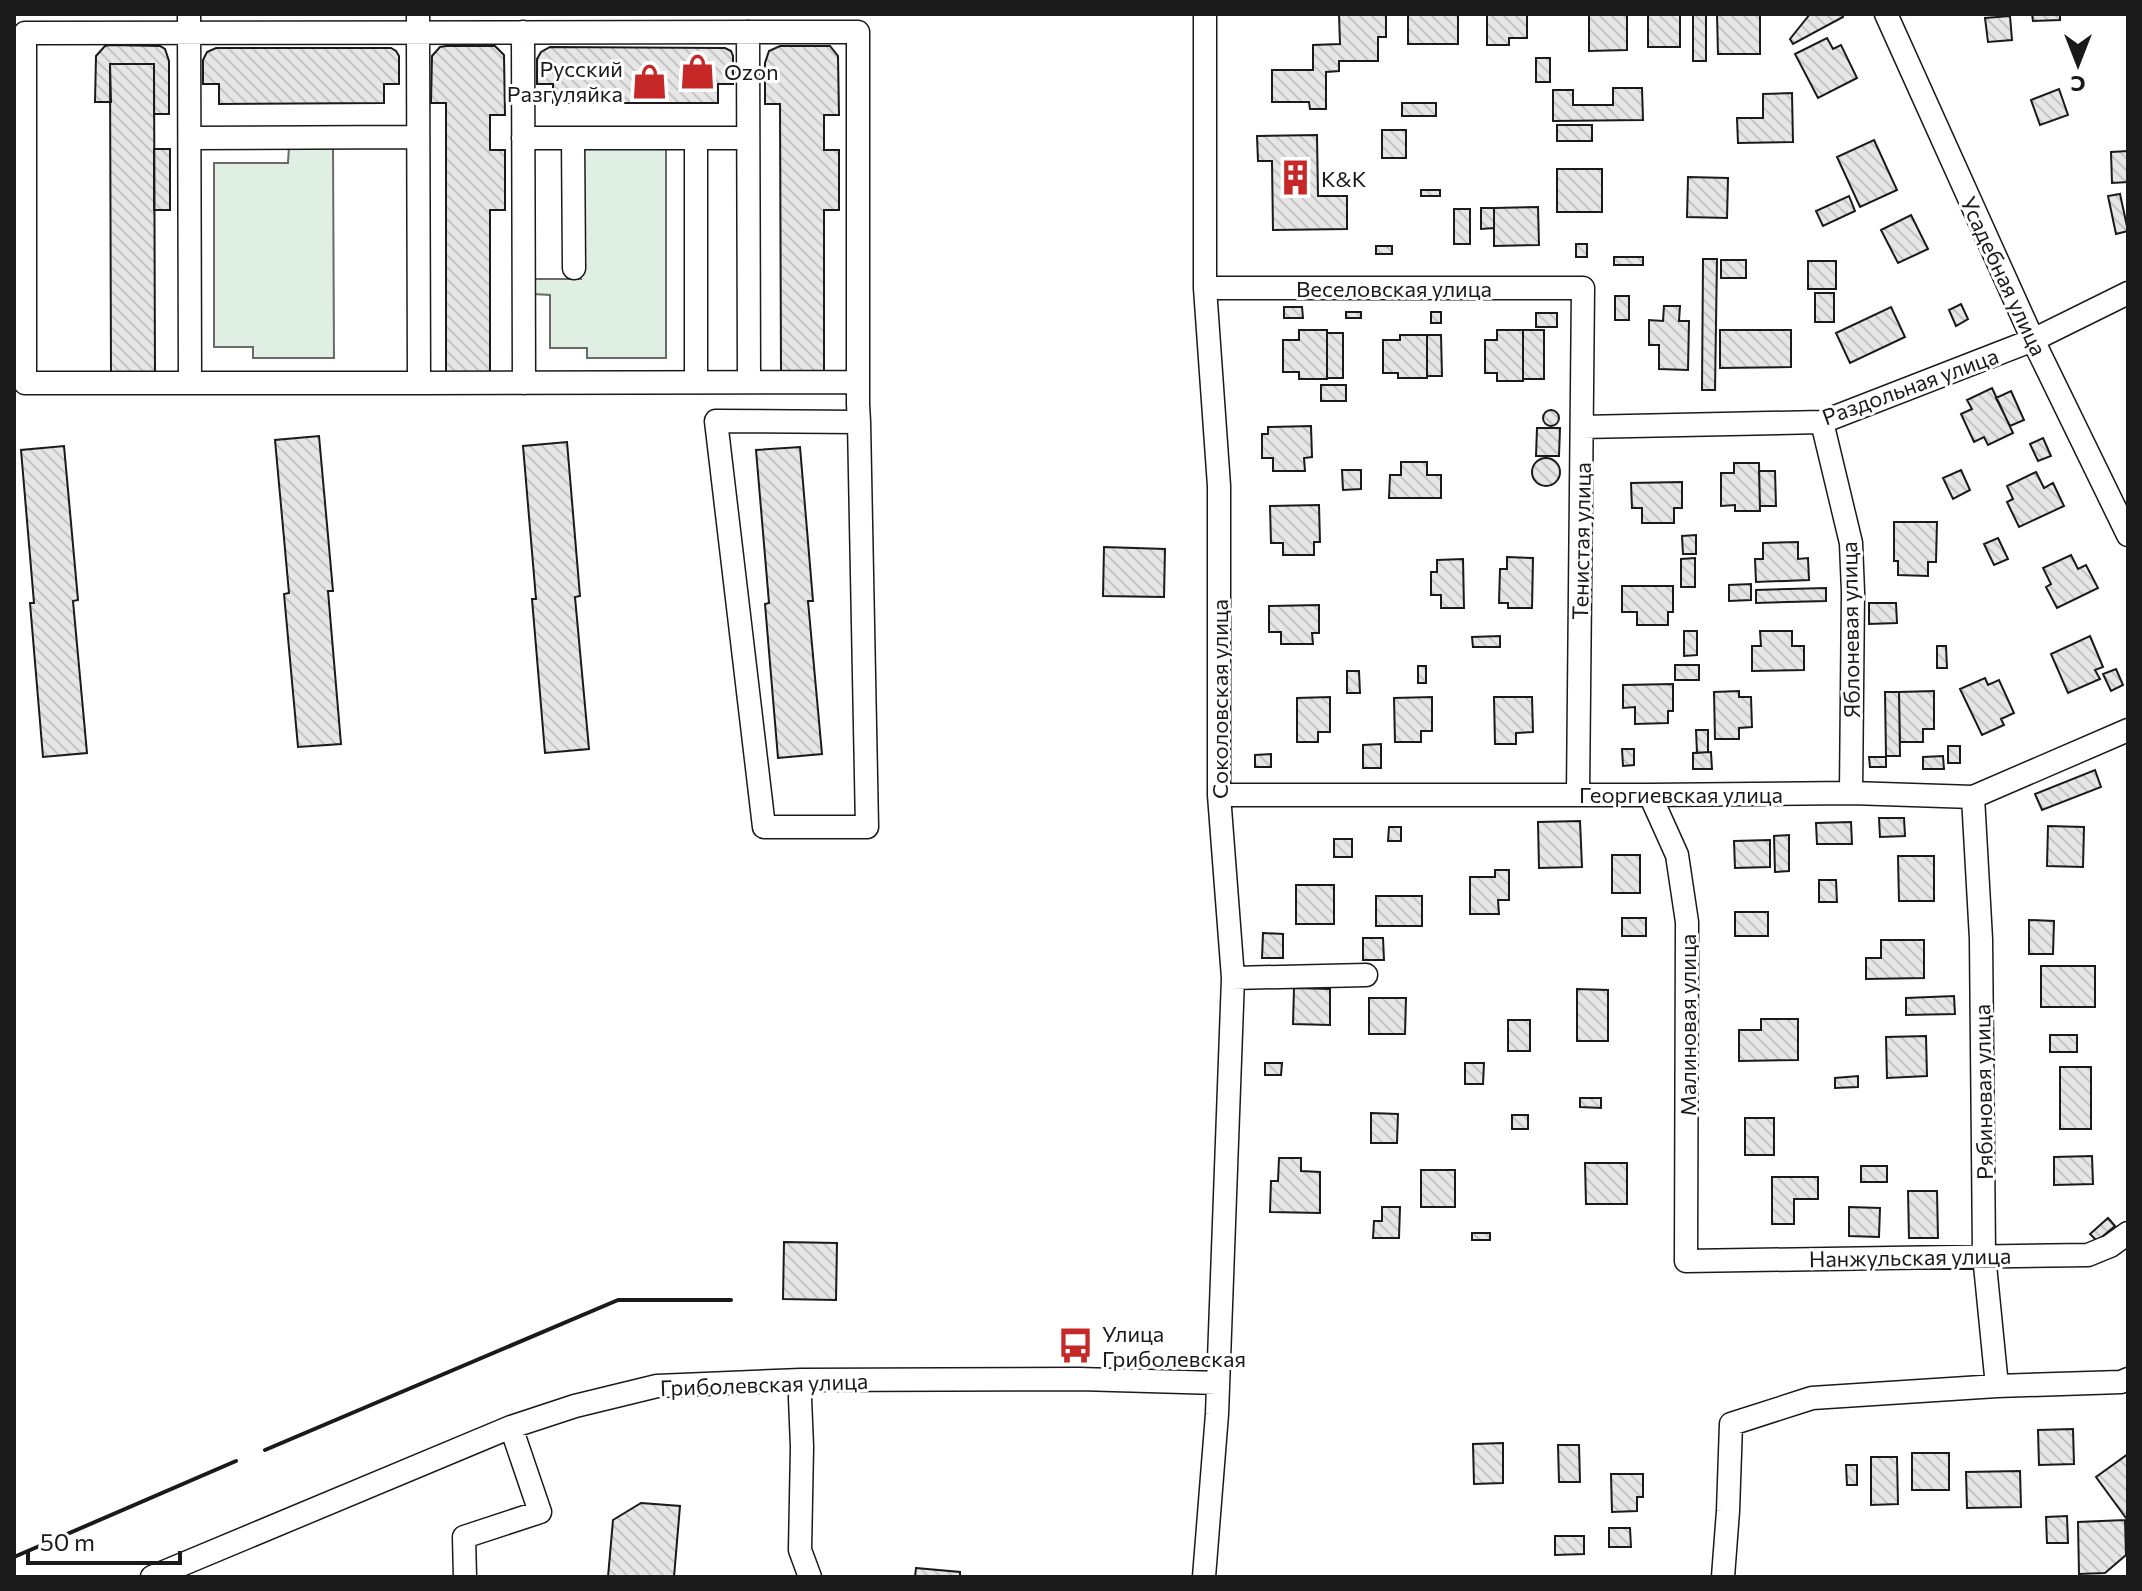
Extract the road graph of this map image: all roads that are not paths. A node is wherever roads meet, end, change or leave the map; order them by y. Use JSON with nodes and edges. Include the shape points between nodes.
{"nodes":[{"id":1,"x":1205,"y":14,"type":"edge"},
{"id":2,"x":1886,"y":14,"type":"edge"},
{"id":3,"x":190,"y":23,"type":"edge"},
{"id":4,"x":418,"y":23,"type":"edge"},
{"id":5,"x":523,"y":32,"type":"junction"},
{"id":6,"x":748,"y":32,"type":"junction"},
{"id":7,"x":418,"y":137,"type":"junction"},
{"id":8,"x":190,"y":138,"type":"junction"},
{"id":9,"x":523,"y":138,"type":"junction"},
{"id":10,"x":573,"y":138,"type":"junction"},
{"id":11,"x":696,"y":138,"type":"junction"},
{"id":12,"x":748,"y":138,"type":"junction"},
{"id":13,"x":574,"y":268,"type":"dead end"},
{"id":14,"x":1205,"y":288,"type":"junction"},
{"id":15,"x":1583,"y":288,"type":"joint"},
{"id":16,"x":2128,"y":293,"type":"edge"},
{"id":17,"x":2033,"y":340,"type":"junction"},
{"id":18,"x":696,"y":382,"type":"junction"},
{"id":19,"x":749,"y":382,"type":"junction"},
{"id":20,"x":858,"y":382,"type":"junction"},
{"id":21,"x":190,"y":383,"type":"junction"},
{"id":22,"x":419,"y":383,"type":"junction"},
{"id":23,"x":524,"y":383,"type":"junction"},
{"id":24,"x":859,"y":422,"type":"junction"},
{"id":25,"x":1822,"y":422,"type":"junction"},
{"id":26,"x":1582,"y":427,"type":"junction"},
{"id":27,"x":2128,"y":535,"type":"edge"},
{"id":28,"x":2128,"y":730,"type":"edge"},
{"id":29,"x":1851,"y":793,"type":"junction"},
{"id":30,"x":1578,"y":794,"type":"junction"},
{"id":31,"x":1219,"y":795,"type":"junction"},
{"id":32,"x":1650,"y":795,"type":"junction"},
{"id":33,"x":1973,"y":797,"type":"junction"},
{"id":34,"x":1366,"y":975,"type":"dead end"},
{"id":35,"x":1233,"y":978,"type":"junction"},
{"id":36,"x":2128,"y":1233,"type":"edge"},
{"id":37,"x":1984,"y":1255,"type":"junction"},
{"id":38,"x":1686,"y":1261,"type":"joint"},
{"id":39,"x":801,"y":1380,"type":"junction"},
{"id":40,"x":1218,"y":1383,"type":"junction"},
{"id":41,"x":2126,"y":1383,"type":"edge"},
{"id":42,"x":1997,"y":1386,"type":"junction"},
{"id":43,"x":511,"y":1427,"type":"junction"},
{"id":44,"x":195,"y":1569,"type":"edge"},
{"id":45,"x":152,"y":1577,"type":"edge"},
{"id":46,"x":465,"y":1577,"type":"edge"},
{"id":47,"x":810,"y":1577,"type":"edge"},
{"id":48,"x":1204,"y":1577,"type":"edge"},
{"id":49,"x":1723,"y":1577,"type":"edge"}],
"edges":[{"from":1,"to":14,"type":"street","name":"Соколовская улица"},
{"from":2,"to":17,"type":"street","name":"Усадебная улица"},
{"from":3,"to":4,"type":"street"},
{"from":3,"to":8,"type":"street"},
{"from":3,"to":21,"type":"street","via":[[25,33],[25,383]]},
{"from":4,"to":5,"type":"street"},
{"from":4,"to":7,"type":"street"},
{"from":5,"to":6,"type":"street"},
{"from":5,"to":9,"type":"street"},
{"from":6,"to":12,"type":"street"},
{"from":6,"to":20,"type":"street","via":[[858,32]]},
{"from":7,"to":8,"type":"street"},
{"from":7,"to":22,"type":"street"},
{"from":8,"to":21,"type":"street"},
{"from":9,"to":10,"type":"street"},
{"from":9,"to":23,"type":"street"},
{"from":10,"to":11,"type":"street"},
{"from":10,"to":13,"type":"street"},
{"from":11,"to":12,"type":"street"},
{"from":11,"to":18,"type":"street"},
{"from":12,"to":19,"type":"street"},
{"from":14,"to":15,"type":"street","name":"Веселовская улица"},
{"from":14,"to":31,"type":"street","name":"Соколовская улица","via":[[1219,486]]},
{"from":15,"to":26,"type":"street","name":"Тенистая улица"},
{"from":16,"to":17,"type":"street","name":"Раздольная улица"},
{"from":17,"to":25,"type":"street","name":"Раздольная улица"},
{"from":17,"to":27,"type":"street","name":"Усадебная улица"},
{"from":18,"to":19,"type":"street"},
{"from":18,"to":23,"type":"street"},
{"from":19,"to":20,"type":"street"},
{"from":20,"to":24,"type":"street"},
{"from":21,"to":22,"type":"street"},
{"from":22,"to":23,"type":"street"},
{"from":24,"to":24,"type":"street","via":[[867,827],[764,827],[716,421]]},
{"from":25,"to":26,"type":"street","name":"Раздольная улица"},
{"from":25,"to":29,"type":"street","name":"Яблоневая улица","via":[[1851,543]]},
{"from":26,"to":30,"type":"street","name":"Тенистая улица"},
{"from":28,"to":33,"type":"street","name":"Георгиевская улица"},
{"from":29,"to":32,"type":"street","name":"Георгиевская улица"},
{"from":29,"to":33,"type":"street","name":"Георгиевская улица"},
{"from":30,"to":31,"type":"street","name":"Георгиевская улица"},
{"from":30,"to":32,"type":"street","name":"Георгиевская улица"},
{"from":31,"to":35,"type":"street","name":"Соколовская улица"},
{"from":32,"to":38,"type":"street","name":"Малиновая улица","via":[[1677,855],[1687,922]]},
{"from":33,"to":37,"type":"street","name":"Рябиновая улица","via":[[1981,939]]},
{"from":34,"to":35,"type":"street"},
{"from":35,"to":40,"type":"street","name":"Соколовская улица"},
{"from":36,"to":37,"type":"street","name":"Нанжульская улица","via":[[2088,1255]]},
{"from":37,"to":38,"type":"street","name":"Нанжульская улица"},
{"from":37,"to":42,"type":"street","name":"Рябиновая улица"},
{"from":39,"to":40,"type":"street","name":"Гриболевская улица"},
{"from":39,"to":43,"type":"street","name":"Гриболевская улица","via":[[657,1386]]},
{"from":39,"to":47,"type":"street","via":[[800,1550]]},
{"from":40,"to":48,"type":"street","name":"Соколовская улица"},
{"from":41,"to":42,"type":"street"},
{"from":42,"to":49,"type":"street","via":[[1812,1398],[1731,1424]]},
{"from":43,"to":44,"type":"street","name":"Гриболевская улица"},
{"from":43,"to":46,"type":"street","via":[[540,1512],[464,1537]]},
{"from":44,"to":45,"type":"street","name":"Гриболевская улица"}]}
